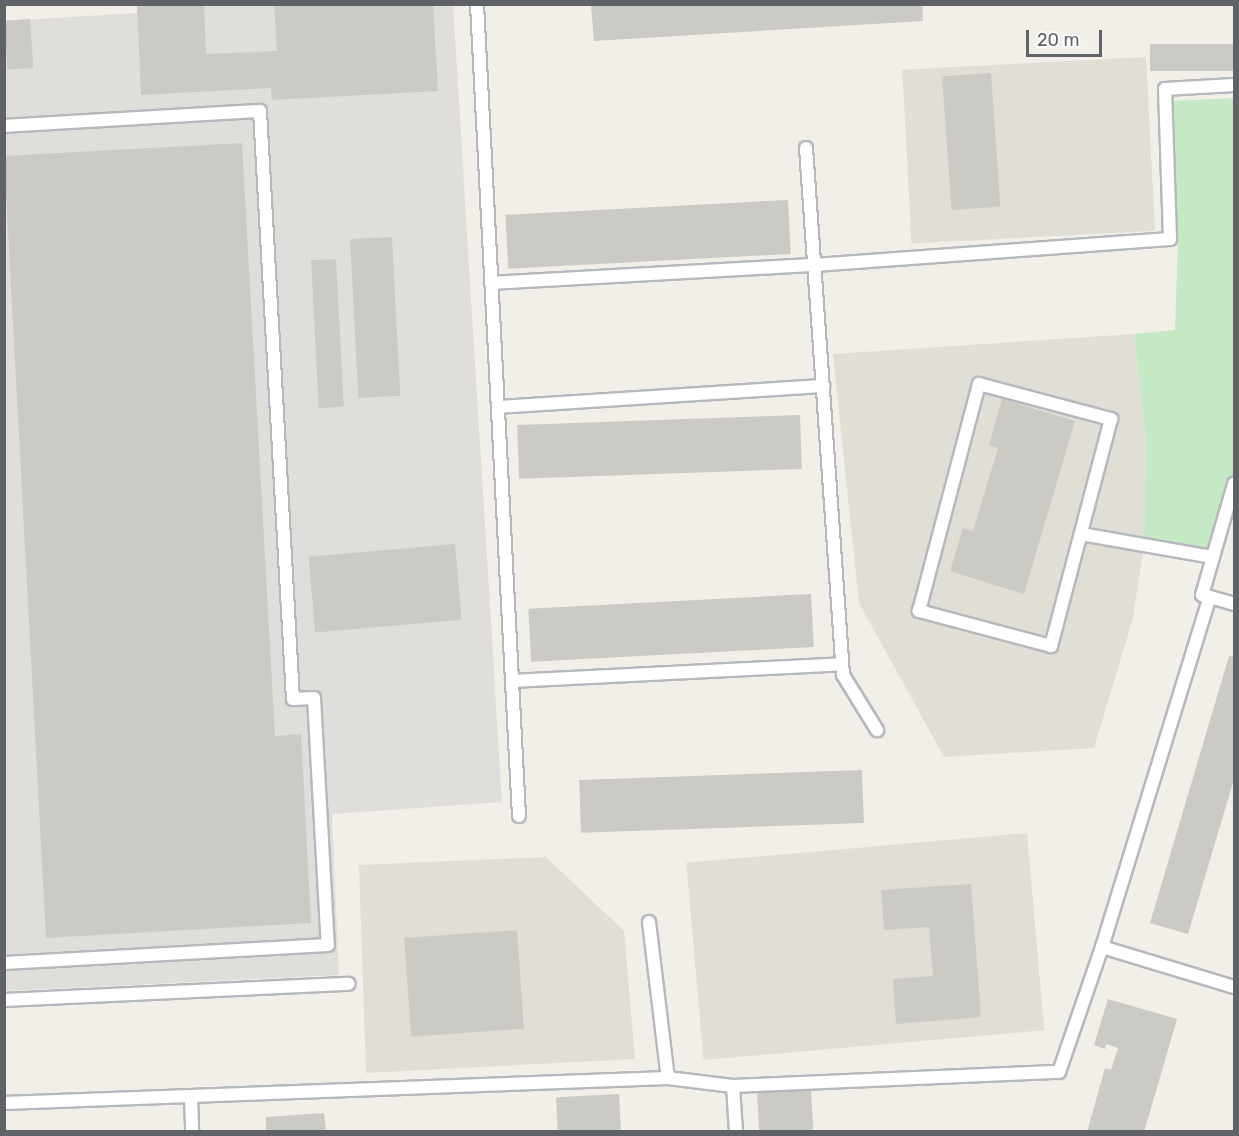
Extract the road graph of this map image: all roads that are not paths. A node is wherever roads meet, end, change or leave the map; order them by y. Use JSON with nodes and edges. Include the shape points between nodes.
{"nodes":[{"id":1,"x":477,"y":4,"type":"edge"},
{"id":2,"x":1234,"y":85,"type":"edge"},
{"id":3,"x":4,"y":126,"type":"edge"},
{"id":4,"x":806,"y":148,"type":"dead end"},
{"id":5,"x":814,"y":265,"type":"junction"},
{"id":6,"x":491,"y":282,"type":"junction"},
{"id":7,"x":823,"y":386,"type":"junction"},
{"id":8,"x":498,"y":407,"type":"junction"},
{"id":9,"x":1234,"y":484,"type":"edge"},
{"id":10,"x":1081,"y":534,"type":"junction"},
{"id":11,"x":1213,"y":557,"type":"junction"},
{"id":12,"x":1210,"y":597,"type":"junction"},
{"id":13,"x":1234,"y":604,"type":"edge"},
{"id":14,"x":842,"y":664,"type":"junction"},
{"id":15,"x":512,"y":681,"type":"junction"},
{"id":16,"x":877,"y":730,"type":"dead end"},
{"id":17,"x":519,"y":816,"type":"dead end"},
{"id":18,"x":649,"y":922,"type":"dead end"},
{"id":19,"x":1102,"y":947,"type":"junction"},
{"id":20,"x":4,"y":963,"type":"edge"},
{"id":21,"x":349,"y":984,"type":"dead end"},
{"id":22,"x":1234,"y":987,"type":"edge"},
{"id":23,"x":4,"y":1000,"type":"edge"},
{"id":24,"x":668,"y":1078,"type":"junction"},
{"id":25,"x":734,"y":1086,"type":"junction"},
{"id":26,"x":190,"y":1097,"type":"junction"},
{"id":27,"x":4,"y":1103,"type":"edge"},
{"id":28,"x":192,"y":1131,"type":"edge"},
{"id":29,"x":736,"y":1131,"type":"edge"}],
"edges":[{"from":1,"to":6,"type":"lane"},
{"from":2,"to":5,"type":"lane","via":[[1166,89],[1170,239]]},
{"from":3,"to":20,"type":"lane","via":[[260,111],[293,699],[314,698],[328,945]]},
{"from":4,"to":5,"type":"lane"},
{"from":5,"to":6,"type":"lane"},
{"from":5,"to":7,"type":"lane"},
{"from":6,"to":8,"type":"lane"},
{"from":7,"to":8,"type":"lane"},
{"from":7,"to":14,"type":"lane"},
{"from":8,"to":15,"type":"lane"},
{"from":9,"to":11,"type":"lane"},
{"from":10,"to":10,"type":"lane","via":[[1051,646],[919,611],[979,384],[1111,419]]},
{"from":10,"to":11,"type":"lane"},
{"from":11,"to":12,"type":"lane","via":[[1202,595]]},
{"from":12,"to":13,"type":"lane"},
{"from":12,"to":19,"type":"lane"},
{"from":14,"to":15,"type":"lane"},
{"from":14,"to":16,"type":"lane","via":[[843,675]]},
{"from":15,"to":17,"type":"lane"},
{"from":18,"to":24,"type":"lane"},
{"from":19,"to":22,"type":"lane"},
{"from":19,"to":25,"type":"lane","via":[[1059,1072]]},
{"from":21,"to":23,"type":"lane"},
{"from":24,"to":25,"type":"lane"},
{"from":24,"to":26,"type":"lane"},
{"from":25,"to":29,"type":"lane"},
{"from":26,"to":27,"type":"lane"},
{"from":26,"to":28,"type":"lane"}]}
